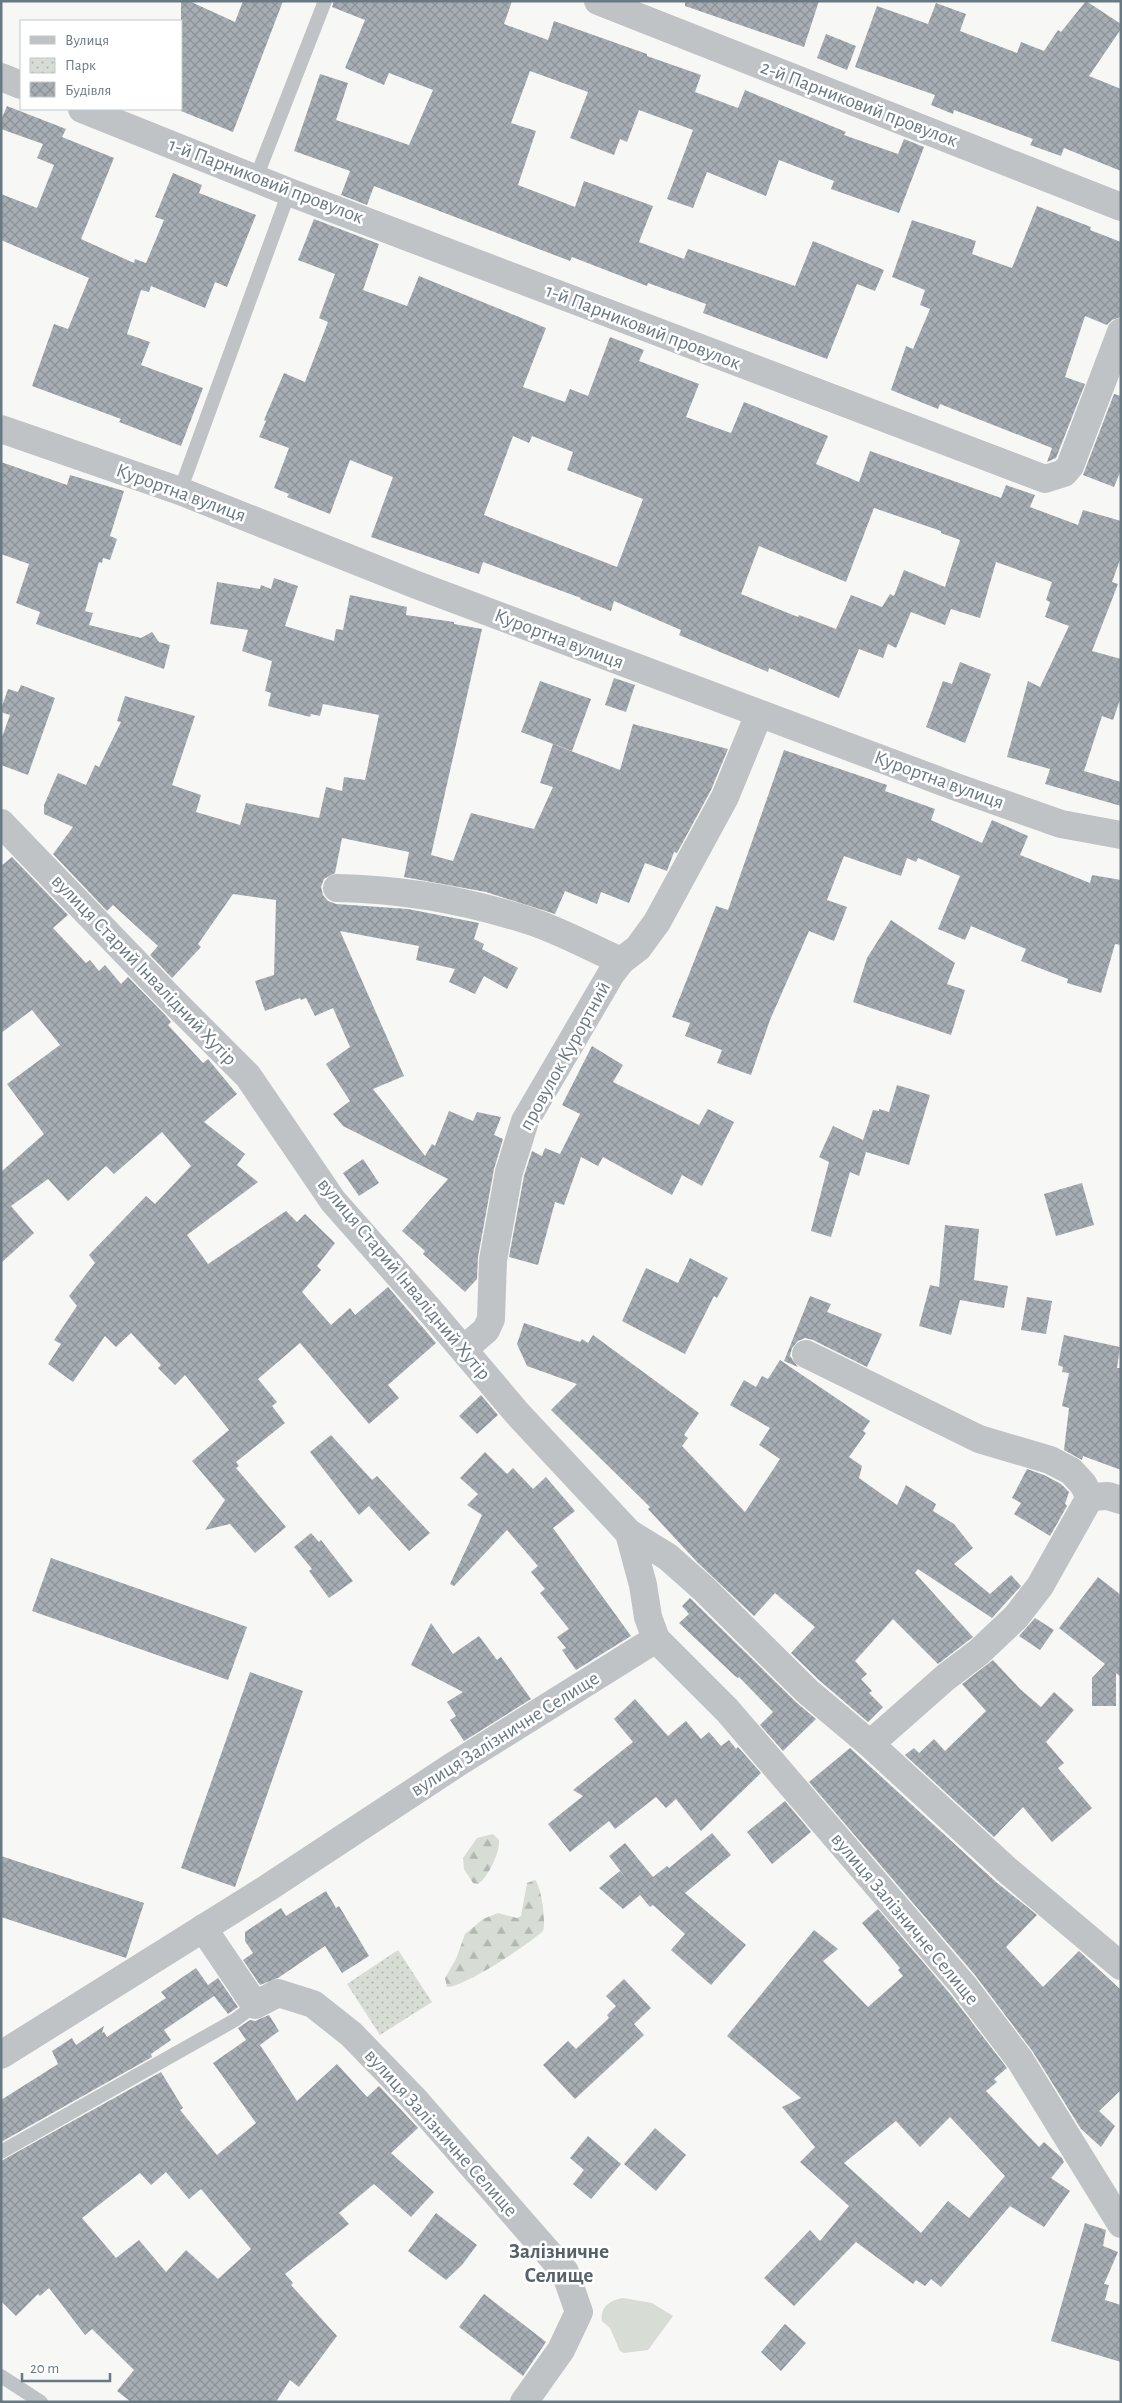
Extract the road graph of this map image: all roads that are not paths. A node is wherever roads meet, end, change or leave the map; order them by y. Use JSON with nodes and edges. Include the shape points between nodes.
{"nodes":[{"id":1,"x":325,"y":1,"type":"edge"},
{"id":2,"x":598,"y":1,"type":"edge"},
{"id":3,"x":1,"y":77,"type":"edge"},
{"id":4,"x":20,"y":85,"type":"edge"},
{"id":5,"x":85,"y":110,"type":"edge"},
{"id":6,"x":256,"y":178,"type":"junction"},
{"id":7,"x":289,"y":192,"type":"junction"},
{"id":8,"x":1121,"y":207,"type":"edge"},
{"id":9,"x":1121,"y":332,"type":"edge"},
{"id":10,"x":1,"y":430,"type":"edge"},
{"id":11,"x":180,"y":491,"type":"junction"},
{"id":12,"x":759,"y":714,"type":"junction"},
{"id":13,"x":1,"y":823,"type":"edge"},
{"id":14,"x":1121,"y":835,"type":"edge"},
{"id":15,"x":337,"y":888,"type":"dead end"},
{"id":16,"x":621,"y":961,"type":"junction"},
{"id":17,"x":464,"y":1349,"type":"junction"},
{"id":18,"x":806,"y":1354,"type":"dead end"},
{"id":19,"x":1090,"y":1497,"type":"junction"},
{"id":20,"x":1121,"y":1500,"type":"edge"},
{"id":21,"x":629,"y":1533,"type":"junction"},
{"id":22,"x":656,"y":1639,"type":"junction"},
{"id":23,"x":870,"y":1744,"type":"junction"},
{"id":24,"x":203,"y":1928,"type":"junction"},
{"id":25,"x":1121,"y":1966,"type":"edge"},
{"id":26,"x":255,"y":2005,"type":"junction"},
{"id":27,"x":1,"y":2055,"type":"edge"},
{"id":28,"x":1,"y":2152,"type":"edge"},
{"id":29,"x":1121,"y":2224,"type":"edge"},
{"id":30,"x":1,"y":2376,"type":"edge"},
{"id":31,"x":41,"y":2402,"type":"edge"},
{"id":32,"x":524,"y":2402,"type":"edge"}],
"edges":[{"from":1,"to":6,"type":"lane"},
{"from":2,"to":8,"type":"street","name":"2-й Парниковий провулок"},
{"from":3,"to":4,"type":"street"},
{"from":5,"to":6,"type":"street","name":"1-й Парниковий провулок"},
{"from":6,"to":7,"type":"street","name":"1-й Парниковий провулок"},
{"from":7,"to":9,"type":"street","name":"1-й Парниковий провулок","via":[[1045,480],[1064,473],[1070,466]]},
{"from":7,"to":11,"type":"lane"},
{"from":10,"to":11,"type":"street","name":"Курортна вулиця"},
{"from":11,"to":12,"type":"street","name":"Курортна вулиця","via":[[414,584]]},
{"from":12,"to":14,"type":"street","name":"Курортна вулиця","via":[[1061,824]]},
{"from":12,"to":16,"type":"street","name":"провулок Курортний","via":[[725,797],[657,922],[638,948]]},
{"from":13,"to":17,"type":"street","name":"вулиця Старий Інвалідний Хутір","via":[[248,1076],[333,1201]]},
{"from":15,"to":16,"type":"street","name":"провулок Курортний","via":[[365,888],[434,897],[530,921]]},
{"from":16,"to":17,"type":"street","name":"провулок Курортний","via":[[570,1041],[525,1121],[509,1172],[493,1260],[491,1320],[486,1330]]},
{"from":17,"to":21,"type":"street","name":"вулиця Старий Інвалідний Хутір","via":[[518,1413]]},
{"from":18,"to":19,"type":"street","via":[[979,1439],[1050,1460],[1071,1471]]},
{"from":19,"to":20,"type":"street","via":[[1108,1496]]},
{"from":19,"to":23,"type":"street","via":[[1040,1586],[1016,1617]]},
{"from":21,"to":22,"type":"street","name":"вулиця Залізничне Селище"},
{"from":21,"to":23,"type":"street","via":[[668,1557],[808,1692]]},
{"from":22,"to":24,"type":"street","name":"вулиця Залізничне Селище"},
{"from":22,"to":29,"type":"street","name":"вулиця Залізничне Селище","via":[[727,1710],[963,1985],[1020,2060]]},
{"from":23,"to":25,"type":"street","via":[[1007,1870]]},
{"from":24,"to":26,"type":"street"},
{"from":24,"to":27,"type":"street","name":"вулиця Залізничне Селище"},
{"from":26,"to":28,"type":"lane","name":"вулиця Залізничне Селище","via":[[235,2020]]},
{"from":26,"to":32,"type":"street","name":"вулиця Залізничне Селище","via":[[278,1993],[313,2004],[351,2034],[414,2099],[566,2272],[579,2312],[561,2350]]},
{"from":30,"to":31,"type":"lane"}]}
